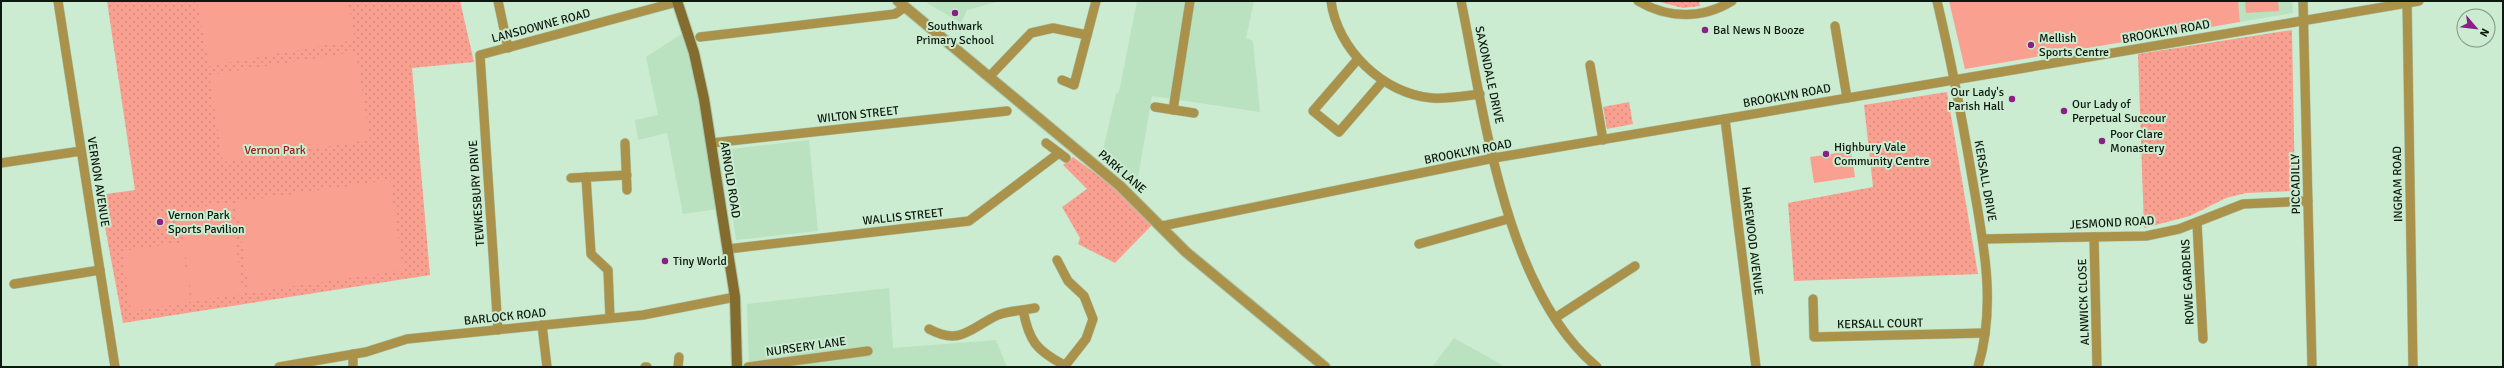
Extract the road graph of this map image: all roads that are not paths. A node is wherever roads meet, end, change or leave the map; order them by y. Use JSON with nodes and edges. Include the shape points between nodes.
{"nodes":[{"id":1,"x":58,"y":1,"type":"edge"},
{"id":2,"x":498,"y":1,"type":"edge"},
{"id":3,"x":677,"y":1,"type":"edge"},
{"id":4,"x":1096,"y":1,"type":"edge"},
{"id":5,"x":1190,"y":1,"type":"edge"},
{"id":6,"x":1331,"y":1,"type":"edge"},
{"id":7,"x":1461,"y":1,"type":"edge"},
{"id":8,"x":1638,"y":1,"type":"edge"},
{"id":9,"x":1732,"y":1,"type":"edge"},
{"id":10,"x":1937,"y":1,"type":"edge"},
{"id":11,"x":2303,"y":1,"type":"edge"},
{"id":12,"x":2419,"y":1,"type":"edge"},
{"id":13,"x":2407,"y":2,"type":"edge"},
{"id":14,"x":901,"y":4,"type":"edge"},
{"id":15,"x":2304,"y":20,"type":"junction"},
{"id":16,"x":1835,"y":26,"type":"dead end"},
{"id":17,"x":1087,"y":34,"type":"junction"},
{"id":18,"x":700,"y":37,"type":"dead end"},
{"id":19,"x":508,"y":48,"type":"junction"},
{"id":20,"x":480,"y":55,"type":"joint"},
{"id":21,"x":1358,"y":59,"type":"junction"},
{"id":22,"x":1590,"y":65,"type":"dead end"},
{"id":23,"x":989,"y":77,"type":"junction"},
{"id":24,"x":1062,"y":80,"type":"dead end"},
{"id":25,"x":1956,"y":80,"type":"junction"},
{"id":26,"x":1383,"y":81,"type":"junction"},
{"id":27,"x":1480,"y":94,"type":"junction"},
{"id":28,"x":1847,"y":98,"type":"junction"},
{"id":29,"x":1155,"y":107,"type":"dead end"},
{"id":30,"x":1173,"y":110,"type":"junction"},
{"id":31,"x":1007,"y":111,"type":"dead end"},
{"id":32,"x":1194,"y":113,"type":"dead end"},
{"id":33,"x":1725,"y":119,"type":"junction"},
{"id":34,"x":1603,"y":140,"type":"junction"},
{"id":35,"x":624,"y":143,"type":"dead end"},
{"id":36,"x":711,"y":143,"type":"junction"},
{"id":37,"x":1046,"y":143,"type":"dead end"},
{"id":38,"x":81,"y":151,"type":"junction"},
{"id":39,"x":1494,"y":158,"type":"junction"},
{"id":40,"x":1,"y":163,"type":"edge"},
{"id":41,"x":627,"y":175,"type":"junction"},
{"id":42,"x":586,"y":177,"type":"junction"},
{"id":43,"x":571,"y":178,"type":"dead end"},
{"id":44,"x":628,"y":190,"type":"dead end"},
{"id":45,"x":2308,"y":201,"type":"junction"},
{"id":46,"x":1508,"y":219,"type":"junction"},
{"id":47,"x":2197,"y":223,"type":"junction"},
{"id":48,"x":1162,"y":226,"type":"junction"},
{"id":49,"x":2094,"y":237,"type":"junction"},
{"id":50,"x":1983,"y":239,"type":"junction"},
{"id":51,"x":1419,"y":244,"type":"dead end"},
{"id":52,"x":728,"y":249,"type":"junction"},
{"id":53,"x":1056,"y":260,"type":"dead end"},
{"id":54,"x":1635,"y":266,"type":"dead end"},
{"id":55,"x":100,"y":270,"type":"junction"},
{"id":56,"x":14,"y":284,"type":"dead end"},
{"id":57,"x":735,"y":297,"type":"junction"},
{"id":58,"x":1813,"y":299,"type":"dead end"},
{"id":59,"x":1035,"y":308,"type":"dead end"},
{"id":60,"x":1023,"y":310,"type":"junction"},
{"id":61,"x":610,"y":318,"type":"junction"},
{"id":62,"x":1555,"y":318,"type":"junction"},
{"id":63,"x":542,"y":325,"type":"junction"},
{"id":64,"x":929,"y":329,"type":"dead end"},
{"id":65,"x":498,"y":330,"type":"junction"},
{"id":66,"x":1985,"y":333,"type":"junction"},
{"id":67,"x":2204,"y":339,"type":"dead end"},
{"id":68,"x":868,"y":351,"type":"dead end"},
{"id":69,"x":353,"y":354,"type":"junction"},
{"id":70,"x":679,"y":357,"type":"dead end"},
{"id":71,"x":1064,"y":366,"type":"edge"},
{"id":72,"x":115,"y":367,"type":"edge"},
{"id":73,"x":279,"y":367,"type":"edge"},
{"id":74,"x":353,"y":367,"type":"edge"},
{"id":75,"x":547,"y":367,"type":"edge"},
{"id":76,"x":678,"y":367,"type":"edge"},
{"id":77,"x":737,"y":367,"type":"edge"},
{"id":78,"x":748,"y":367,"type":"edge"},
{"id":79,"x":1325,"y":367,"type":"edge"},
{"id":80,"x":1597,"y":367,"type":"edge"},
{"id":81,"x":1756,"y":367,"type":"edge"},
{"id":82,"x":1978,"y":367,"type":"edge"},
{"id":83,"x":2097,"y":367,"type":"edge"},
{"id":84,"x":2312,"y":367,"type":"edge"},
{"id":85,"x":2413,"y":367,"type":"edge"}],
"edges":[{"from":1,"to":38,"type":"street","name":"VERNON AVENUE"},
{"from":2,"to":19,"type":"street"},
{"from":3,"to":19,"type":"street","name":"LANSDOWNE ROAD"},
{"from":3,"to":36,"type":"main road","name":"ARNOLD ROAD","via":[[694,53]]},
{"from":4,"to":17,"type":"street"},
{"from":5,"to":30,"type":"street"},
{"from":6,"to":21,"type":"street","via":[[1343,37]]},
{"from":7,"to":27,"type":"street","name":"SAXONDALE DRIVE"},
{"from":8,"to":9,"type":"street","via":[[1668,13],[1686,15],[1704,14]]},
{"from":10,"to":25,"type":"street","name":"KERSALL DRIVE"},
{"from":11,"to":15,"type":"street","name":"PICCADILLY"},
{"from":12,"to":13,"type":"street","name":"BROOKLYN ROAD"},
{"from":13,"to":15,"type":"street","name":"BROOKLYN ROAD"},
{"from":13,"to":85,"type":"street","name":"INGRAM ROAD"},
{"from":14,"to":18,"type":"street","via":[[895,14]]},
{"from":14,"to":23,"type":"street","name":"PARK LANE"},
{"from":15,"to":25,"type":"street","name":"BROOKLYN ROAD"},
{"from":15,"to":45,"type":"street","name":"PICCADILLY"},
{"from":16,"to":28,"type":"street"},
{"from":17,"to":23,"type":"street","via":[[1053,28],[1031,33]]},
{"from":17,"to":24,"type":"street","via":[[1074,85]]},
{"from":19,"to":20,"type":"street","name":"LANSDOWNE ROAD"},
{"from":20,"to":65,"type":"street","name":"TEWKESBURY DRIVE"},
{"from":21,"to":26,"type":"street"},
{"from":21,"to":26,"type":"street","via":[[1313,111],[1339,132]]},
{"from":22,"to":34,"type":"street"},
{"from":23,"to":48,"type":"street","name":"PARK LANE","via":[[1120,186]]},
{"from":25,"to":28,"type":"street","name":"BROOKLYN ROAD"},
{"from":25,"to":50,"type":"street","name":"KERSALL DRIVE"},
{"from":26,"to":27,"type":"street","via":[[1430,98]]},
{"from":27,"to":39,"type":"street","name":"SAXONDALE DRIVE"},
{"from":28,"to":33,"type":"street","name":"BROOKLYN ROAD"},
{"from":29,"to":30,"type":"street"},
{"from":30,"to":32,"type":"street"},
{"from":31,"to":36,"type":"street","name":"WILTON STREET"},
{"from":33,"to":34,"type":"street","name":"BROOKLYN ROAD"},
{"from":33,"to":81,"type":"street","name":"HAREWOOD AVENUE"},
{"from":34,"to":39,"type":"street","name":"BROOKLYN ROAD"},
{"from":35,"to":41,"type":"street"},
{"from":36,"to":52,"type":"main road","name":"ARNOLD ROAD"},
{"from":37,"to":52,"type":"street","name":"WALLIS STREET","via":[[1062,155],[969,221]]},
{"from":38,"to":40,"type":"street"},
{"from":38,"to":55,"type":"street","name":"VERNON AVENUE"},
{"from":39,"to":46,"type":"street","name":"SAXONDALE DRIVE"},
{"from":39,"to":48,"type":"street","name":"BROOKLYN ROAD"},
{"from":41,"to":42,"type":"street"},
{"from":41,"to":44,"type":"street"},
{"from":42,"to":43,"type":"street"},
{"from":42,"to":61,"type":"street","via":[[591,254],[608,270]]},
{"from":45,"to":47,"type":"street","name":"JESMOND ROAD","via":[[2243,204]]},
{"from":45,"to":84,"type":"street","name":"PICCADILLY"},
{"from":46,"to":51,"type":"street"},
{"from":46,"to":62,"type":"street","name":"SAXONDALE DRIVE","via":[[1530,271]]},
{"from":47,"to":49,"type":"street","name":"JESMOND ROAD","via":[[2146,236]]},
{"from":47,"to":67,"type":"street","name":"ROWE GARDENS"},
{"from":48,"to":79,"type":"street","name":"PARK LANE","via":[[1186,252]]},
{"from":49,"to":50,"type":"street","name":"JESMOND ROAD"},
{"from":49,"to":83,"type":"street","name":"ALNWICK CLOSE"},
{"from":50,"to":66,"type":"street","name":"KERSALL DRIVE","via":[[1988,278]]},
{"from":52,"to":57,"type":"main road","name":"ARNOLD ROAD"},
{"from":53,"to":71,"type":"street","via":[[1068,280],[1088,302],[1093,319],[1086,339]]},
{"from":54,"to":62,"type":"street"},
{"from":55,"to":56,"type":"street"},
{"from":55,"to":72,"type":"street","name":"VERNON AVENUE"},
{"from":57,"to":61,"type":"street","name":"BARLOCK ROAD","via":[[672,310]]},
{"from":57,"to":77,"type":"main road","name":"ARNOLD ROAD"},
{"from":58,"to":66,"type":"street","name":"KERSALL COURT","via":[[1814,337]]},
{"from":59,"to":60,"type":"street"},
{"from":60,"to":64,"type":"street","via":[[998,314],[963,335],[940,335]]},
{"from":60,"to":71,"type":"street","via":[[1027,330],[1034,344],[1045,355]]},
{"from":61,"to":63,"type":"street","name":"BARLOCK ROAD"},
{"from":62,"to":80,"type":"street","name":"SAXONDALE DRIVE","via":[[1573,343]]},
{"from":63,"to":65,"type":"street","name":"BARLOCK ROAD"},
{"from":63,"to":75,"type":"street"},
{"from":65,"to":69,"type":"street","name":"BARLOCK ROAD","via":[[407,338]]},
{"from":66,"to":82,"type":"street","name":"KERSALL DRIVE"},
{"from":68,"to":78,"type":"street","name":"NURSERY LANE"},
{"from":69,"to":73,"type":"street","name":"BARLOCK ROAD"},
{"from":69,"to":74,"type":"street"},
{"from":70,"to":76,"type":"street"}]}
